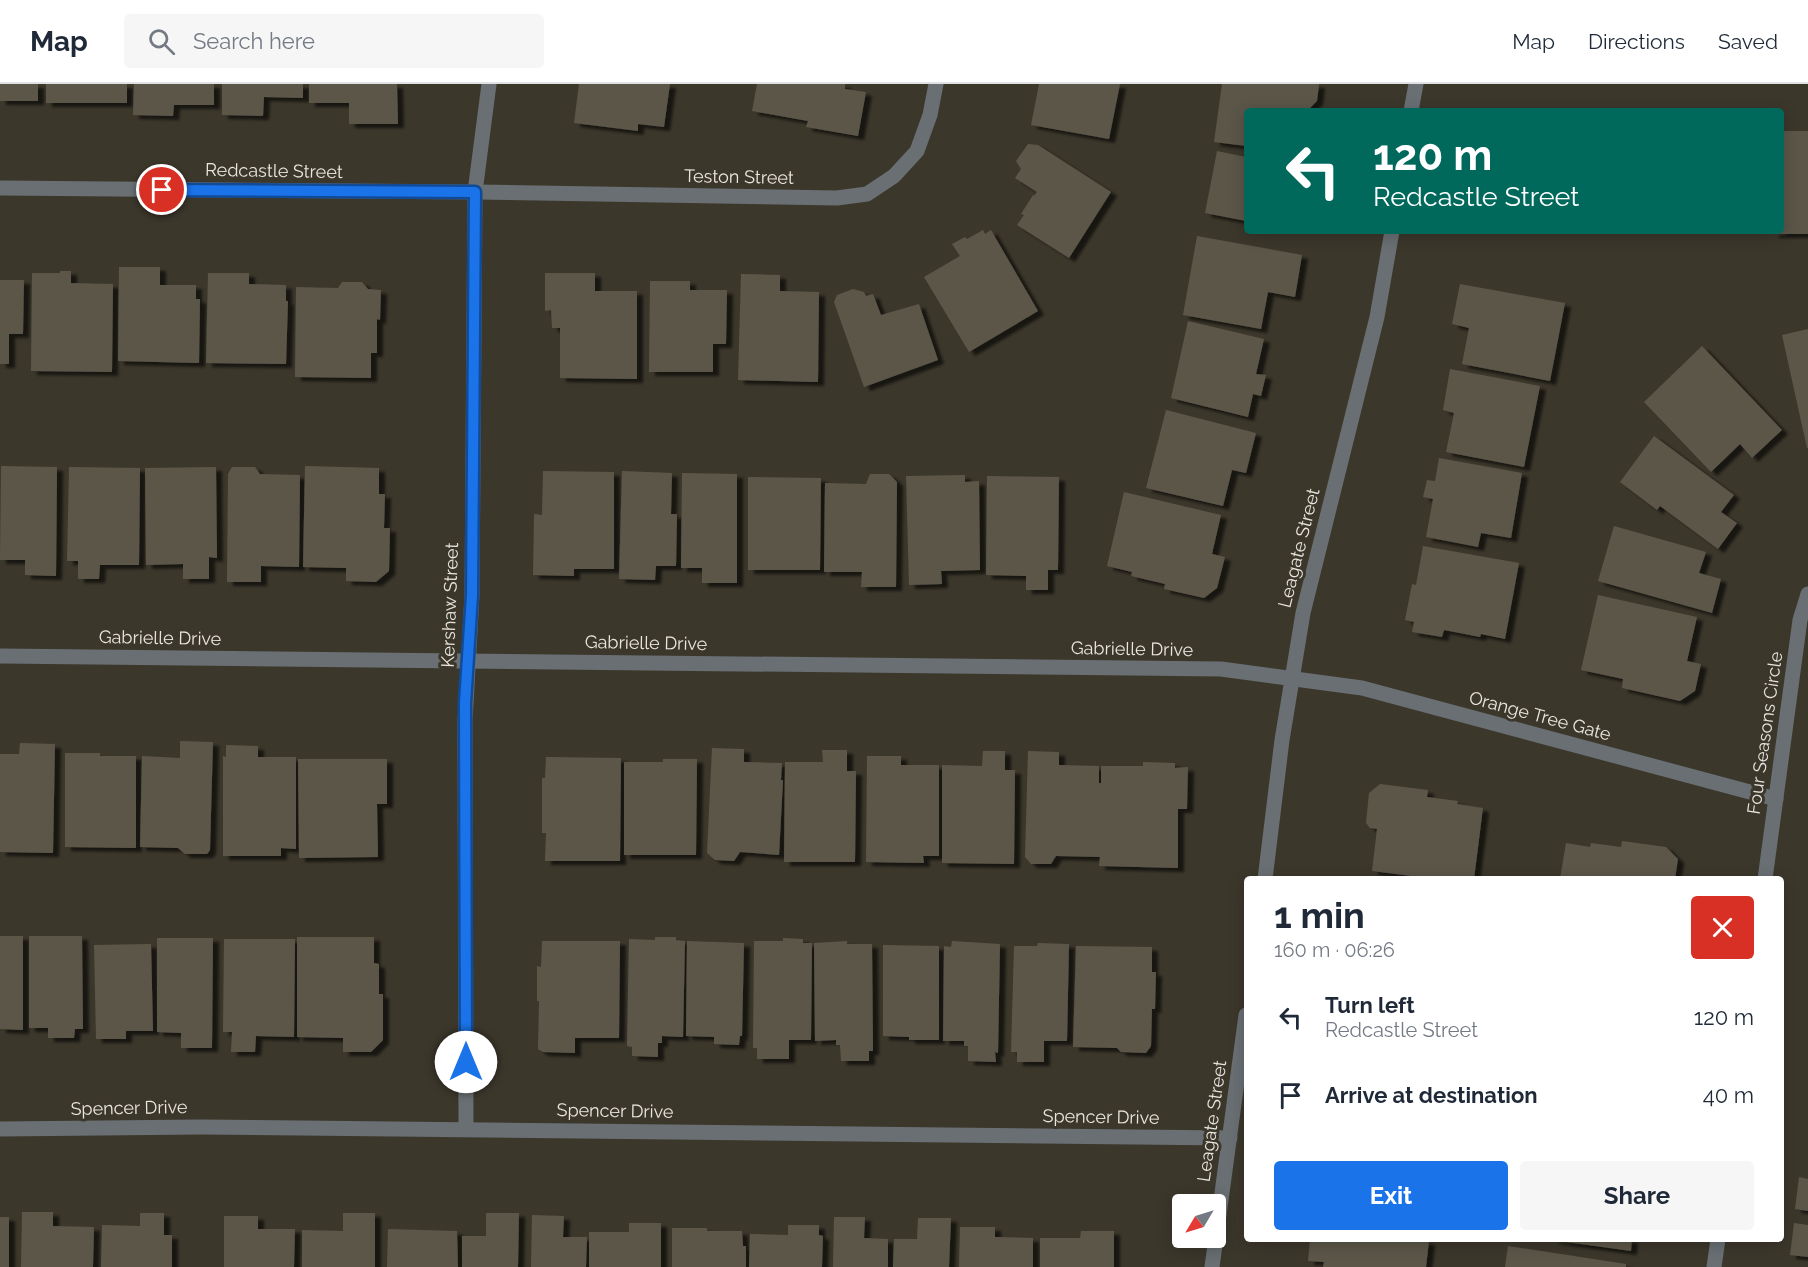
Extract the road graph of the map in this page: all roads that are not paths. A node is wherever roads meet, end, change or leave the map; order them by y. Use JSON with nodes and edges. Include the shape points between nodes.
{"nodes":[{"id":1,"x":489,"y":84,"type":"edge"},
{"id":2,"x":936,"y":84,"type":"edge"},
{"id":3,"x":1416,"y":84,"type":"edge"},
{"id":4,"x":1412,"y":108,"type":"edge"},
{"id":5,"x":0,"y":188,"type":"edge"},
{"id":6,"x":475,"y":192,"type":"junction"},
{"id":7,"x":1391,"y":234,"type":"edge"},
{"id":8,"x":1808,"y":594,"type":"edge"},
{"id":9,"x":0,"y":656,"type":"edge"},
{"id":10,"x":468,"y":661,"type":"junction"},
{"id":11,"x":1292,"y":679,"type":"junction"},
{"id":12,"x":1776,"y":799,"type":"junction"},
{"id":13,"x":1265,"y":876,"type":"edge"},
{"id":14,"x":1766,"y":876,"type":"edge"},
{"id":15,"x":1244,"y":1030,"type":"edge"},
{"id":16,"x":0,"y":1129,"type":"edge"},
{"id":17,"x":466,"y":1129,"type":"junction"},
{"id":18,"x":1230,"y":1138,"type":"junction"},
{"id":19,"x":1718,"y":1242,"type":"edge"},
{"id":20,"x":1212,"y":1267,"type":"edge"},
{"id":21,"x":1714,"y":1267,"type":"edge"}],
"edges":[{"from":1,"to":6,"type":"street","name":"Kershaw Street"},
{"from":2,"to":6,"type":"street","name":"Teston Street","via":[[917,151],[894,176],[867,194],[837,198]]},
{"from":3,"to":4,"type":"street"},
{"from":5,"to":6,"type":"street","name":"Redcastle Street"},
{"from":6,"to":10,"type":"street","name":"Kershaw Street","via":[[472,595]]},
{"from":7,"to":11,"type":"street","name":"Leagate Street","via":[[1377,317],[1303,613]]},
{"from":8,"to":12,"type":"street","name":"Four Seasons Circle","via":[[1800,620]]},
{"from":9,"to":10,"type":"street","name":"Gabrielle Drive"},
{"from":10,"to":11,"type":"street","name":"Gabrielle Drive","via":[[1221,669]]},
{"from":10,"to":17,"type":"street","name":"Kershaw Street"},
{"from":11,"to":12,"type":"street","name":"Orange Tree Gate","via":[[1362,688]]},
{"from":11,"to":13,"type":"street","name":"Leagate Street"},
{"from":12,"to":14,"type":"street","name":"Four Seasons Circle"},
{"from":15,"to":18,"type":"street","name":"Leagate Street"},
{"from":16,"to":17,"type":"street","name":"Spencer Drive"},
{"from":17,"to":18,"type":"street","name":"Spencer Drive"},
{"from":18,"to":20,"type":"street","name":"Leagate Street"},
{"from":19,"to":21,"type":"street"}]}
